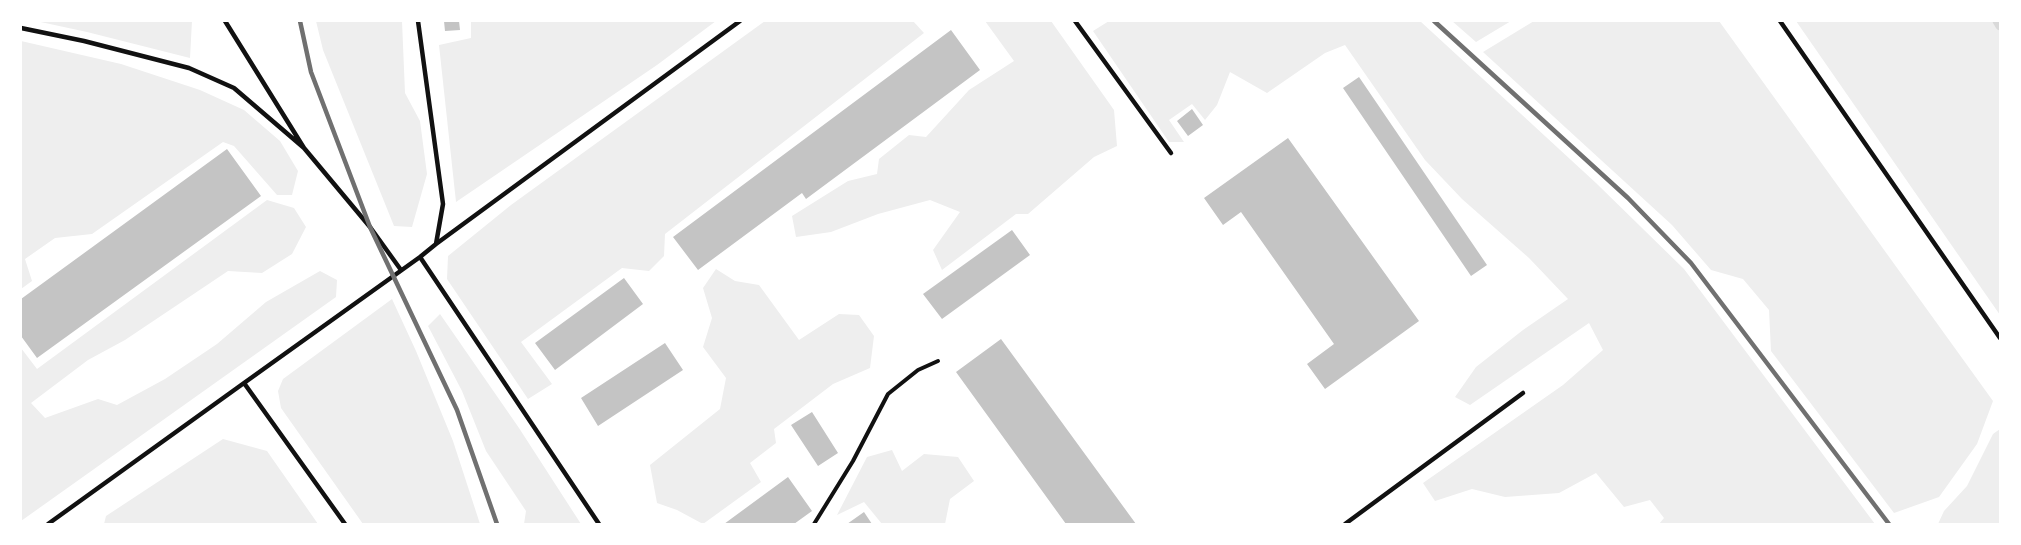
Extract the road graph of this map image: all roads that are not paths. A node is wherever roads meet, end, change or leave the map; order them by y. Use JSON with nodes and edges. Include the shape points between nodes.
{"nodes":[{"id":1,"x":225,"y":21,"type":"edge"},
{"id":2,"x":418,"y":21,"type":"edge"},
{"id":3,"x":740,"y":21,"type":"edge"},
{"id":4,"x":1075,"y":21,"type":"edge"},
{"id":5,"x":1780,"y":21,"type":"edge"},
{"id":6,"x":21,"y":28,"type":"edge"},
{"id":7,"x":304,"y":148,"type":"junction"},
{"id":8,"x":1171,"y":153,"type":"dead end"},
{"id":9,"x":436,"y":244,"type":"junction"},
{"id":10,"x":420,"y":257,"type":"junction"},
{"id":11,"x":401,"y":270,"type":"junction"},
{"id":12,"x":2000,"y":338,"type":"edge"},
{"id":13,"x":244,"y":383,"type":"junction"},
{"id":14,"x":1523,"y":393,"type":"dead end"},
{"id":15,"x":48,"y":524,"type":"edge"},
{"id":16,"x":345,"y":524,"type":"edge"},
{"id":17,"x":599,"y":524,"type":"edge"},
{"id":18,"x":1346,"y":524,"type":"edge"}],
"edges":[{"from":1,"to":7,"type":"lane"},
{"from":2,"to":9,"type":"lane","via":[[443,204]]},
{"from":3,"to":9,"type":"lane"},
{"from":4,"to":8,"type":"lane"},
{"from":5,"to":12,"type":"lane"},
{"from":6,"to":7,"type":"lane","via":[[189,68],[234,88]]},
{"from":7,"to":11,"type":"lane","via":[[370,226]]},
{"from":9,"to":10,"type":"lane"},
{"from":10,"to":11,"type":"lane"},
{"from":10,"to":17,"type":"lane"},
{"from":11,"to":13,"type":"lane"},
{"from":13,"to":15,"type":"lane"},
{"from":13,"to":16,"type":"lane"},
{"from":14,"to":18,"type":"lane"}]}
